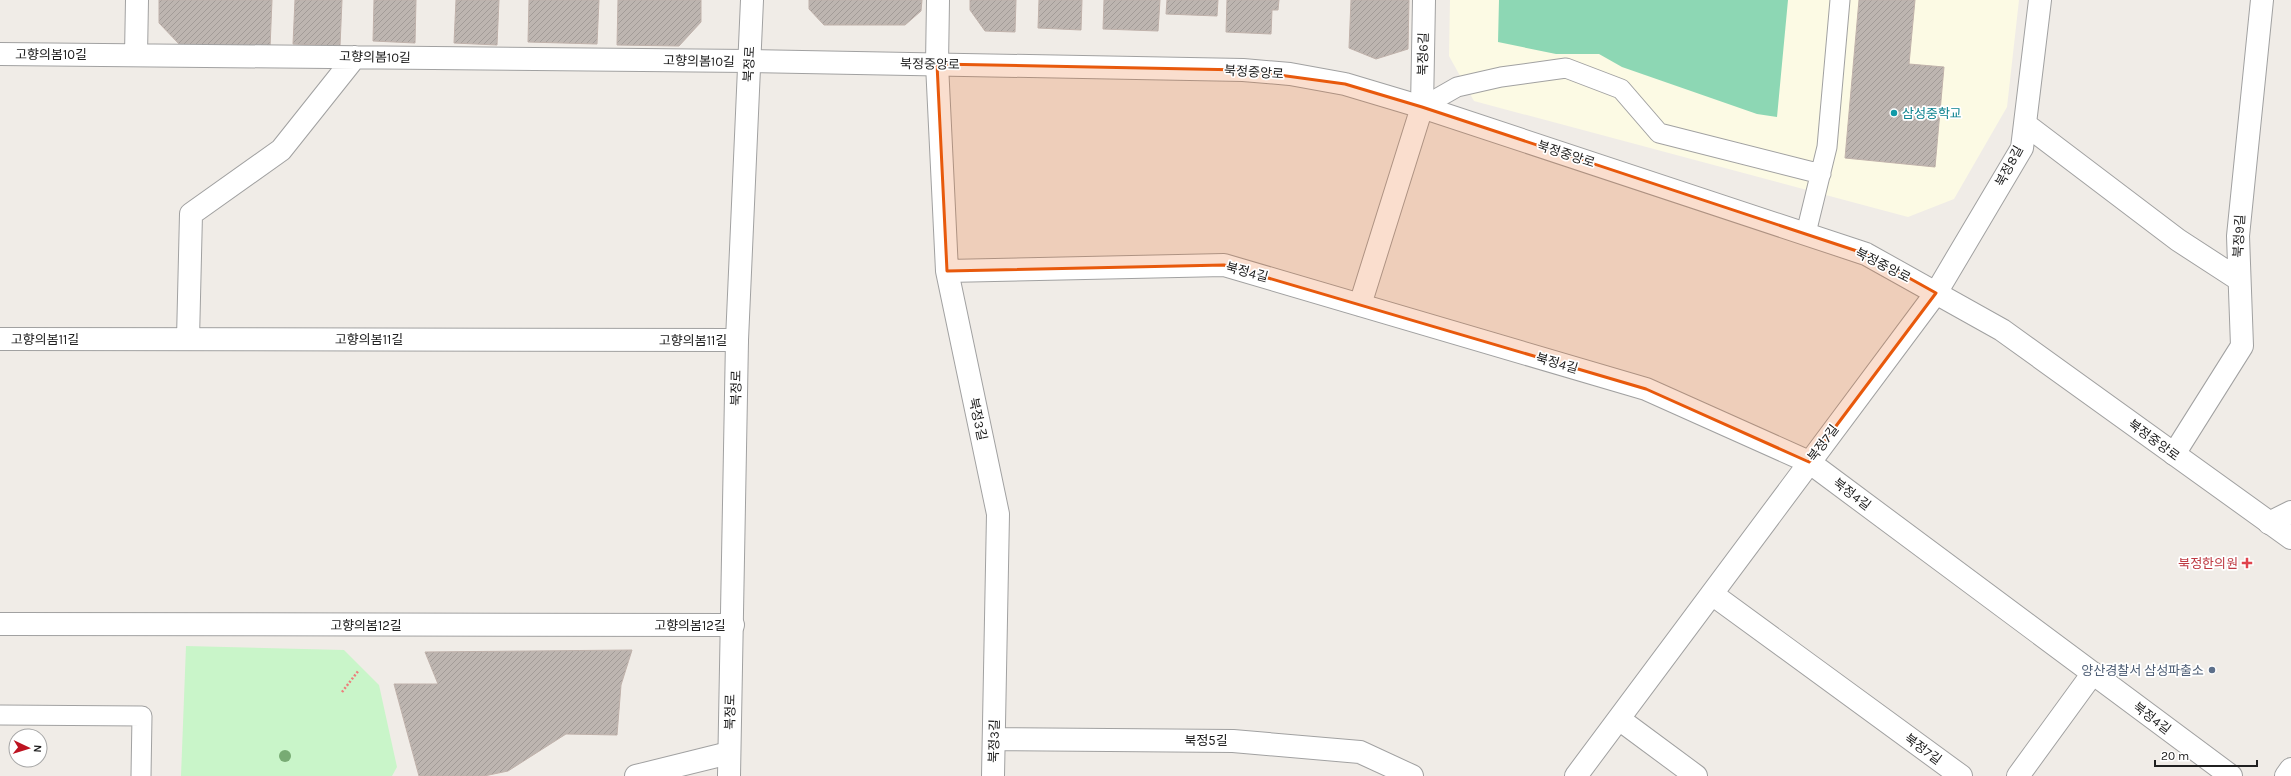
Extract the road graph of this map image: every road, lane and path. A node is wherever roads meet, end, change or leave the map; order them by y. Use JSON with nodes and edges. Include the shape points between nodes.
{"nodes":[{"id":1,"x":137,"y":0,"type":"edge"},
{"id":2,"x":752,"y":0,"type":"edge"},
{"id":3,"x":938,"y":0,"type":"edge"},
{"id":4,"x":1424,"y":0,"type":"edge"},
{"id":5,"x":1840,"y":0,"type":"edge"},
{"id":6,"x":2040,"y":0,"type":"edge"},
{"id":7,"x":2262,"y":0,"type":"edge"},
{"id":8,"x":0,"y":54,"type":"edge"},
{"id":9,"x":136,"y":55,"type":"junction"},
{"id":10,"x":354,"y":57,"type":"junction"},
{"id":11,"x":749,"y":61,"type":"junction"},
{"id":12,"x":937,"y":64,"type":"junction"},
{"id":13,"x":1422,"y":107,"type":"junction"},
{"id":14,"x":2025,"y":124,"type":"junction"},
{"id":15,"x":1821,"y":174,"type":"junction"},
{"id":16,"x":1806,"y":233,"type":"junction"},
{"id":17,"x":947,"y":271,"type":"junction"},
{"id":18,"x":2238,"y":279,"type":"junction"},
{"id":19,"x":1936,"y":293,"type":"junction"},
{"id":20,"x":1360,"y":305,"type":"junction"},
{"id":21,"x":0,"y":339,"type":"edge"},
{"id":22,"x":188,"y":339,"type":"junction"},
{"id":23,"x":737,"y":340,"type":"junction"},
{"id":24,"x":2174,"y":454,"type":"junction"},
{"id":25,"x":1809,"y":462,"type":"junction"},
{"id":26,"x":2291,"y":512,"type":"edge"},
{"id":27,"x":2269,"y":522,"type":"junction"},
{"id":28,"x":2291,"y":538,"type":"edge"},
{"id":29,"x":1712,"y":594,"type":"junction"},
{"id":30,"x":0,"y":624,"type":"edge"},
{"id":31,"x":733,"y":625,"type":"junction"},
{"id":32,"x":359,"y":670,"type":"dead end"},
{"id":33,"x":2093,"y":673,"type":"junction"},
{"id":34,"x":342,"y":692,"type":"dead end"},
{"id":35,"x":0,"y":715,"type":"edge"},
{"id":36,"x":1619,"y":719,"type":"junction"},
{"id":37,"x":994,"y":739,"type":"junction"},
{"id":38,"x":729,"y":753,"type":"junction"},
{"id":39,"x":2291,"y":769,"type":"edge"},
{"id":40,"x":141,"y":776,"type":"edge"},
{"id":41,"x":636,"y":776,"type":"edge"},
{"id":42,"x":729,"y":776,"type":"edge"},
{"id":43,"x":993,"y":776,"type":"edge"},
{"id":44,"x":1412,"y":776,"type":"edge"},
{"id":45,"x":1576,"y":776,"type":"edge"},
{"id":46,"x":1696,"y":776,"type":"edge"},
{"id":47,"x":1961,"y":776,"type":"edge"},
{"id":48,"x":2018,"y":776,"type":"edge"},
{"id":49,"x":2231,"y":776,"type":"edge"},
{"id":50,"x":2286,"y":776,"type":"edge"}],
"edges":[{"from":1,"to":9,"type":"street"},
{"from":2,"to":11,"type":"street","name":"북정로"},
{"from":3,"to":12,"type":"street","name":"북정3길"},
{"from":4,"to":13,"type":"street","name":"북정6길"},
{"from":5,"to":15,"type":"lane","via":[[1827,147]]},
{"from":6,"to":14,"type":"street","name":"북정8길"},
{"from":7,"to":18,"type":"street","name":"북정9길","via":[[2238,236]]},
{"from":8,"to":9,"type":"street","name":"고향의봄10길"},
{"from":9,"to":10,"type":"street","name":"고향의봄10길"},
{"from":10,"to":11,"type":"street","name":"고향의봄10길"},
{"from":10,"to":22,"type":"street","via":[[281,150],[191,214]]},
{"from":11,"to":12,"type":"street","name":"북정중앙로"},
{"from":11,"to":23,"type":"street","name":"북정로"},
{"from":12,"to":13,"type":"street","name":"북정중앙로","via":[[1251,70],[1346,84]]},
{"from":12,"to":17,"type":"street","name":"북정3길"},
{"from":13,"to":15,"type":"lane","via":[[1457,87],[1501,77],[1566,68],[1621,89],[1659,133]]},
{"from":13,"to":16,"type":"street","name":"북정중앙로"},
{"from":13,"to":20,"type":"street","name":"북정6길"},
{"from":14,"to":18,"type":"street","via":[[2178,240]]},
{"from":14,"to":19,"type":"street","name":"북정8길","via":[[2022,148]]},
{"from":15,"to":16,"type":"lane"},
{"from":16,"to":19,"type":"street","name":"북정중앙로","via":[[1866,254]]},
{"from":17,"to":20,"type":"street","name":"북정4길","via":[[1224,265]]},
{"from":17,"to":37,"type":"street","name":"북정3길","via":[[998,514]]},
{"from":18,"to":24,"type":"street","name":"북정9길","via":[[2242,346]]},
{"from":19,"to":24,"type":"street","name":"북정중앙로","via":[[2002,330]]},
{"from":19,"to":25,"type":"street","name":"북정7길"},
{"from":20,"to":25,"type":"street","name":"북정4길","via":[[1646,389]]},
{"from":21,"to":22,"type":"street","name":"고향의봄11길"},
{"from":22,"to":23,"type":"street","name":"고향의봄11길"},
{"from":23,"to":31,"type":"street","name":"북정로"},
{"from":24,"to":27,"type":"street","name":"북정중앙로"},
{"from":25,"to":29,"type":"street","name":"북정7길"},
{"from":25,"to":33,"type":"street","name":"북정4길"},
{"from":26,"to":27,"type":"street"},
{"from":27,"to":28,"type":"street","name":"북정중앙로"},
{"from":29,"to":36,"type":"street","name":"북정7길"},
{"from":29,"to":47,"type":"street","name":"북정7길"},
{"from":30,"to":31,"type":"street","name":"고향의봄12길"},
{"from":31,"to":38,"type":"street","name":"북정로"},
{"from":32,"to":34,"type":"path"},
{"from":33,"to":48,"type":"street"},
{"from":33,"to":49,"type":"street","name":"북정4길"},
{"from":35,"to":40,"type":"lane","via":[[142,716]]},
{"from":36,"to":45,"type":"street","name":"북정7길"},
{"from":36,"to":46,"type":"street"},
{"from":37,"to":43,"type":"street","name":"북정3길"},
{"from":37,"to":44,"type":"street","name":"북정5길","via":[[1233,741],[1360,752]]},
{"from":38,"to":41,"type":"street"},
{"from":38,"to":42,"type":"street","name":"북정로"},
{"from":39,"to":50,"type":"street"}]}
